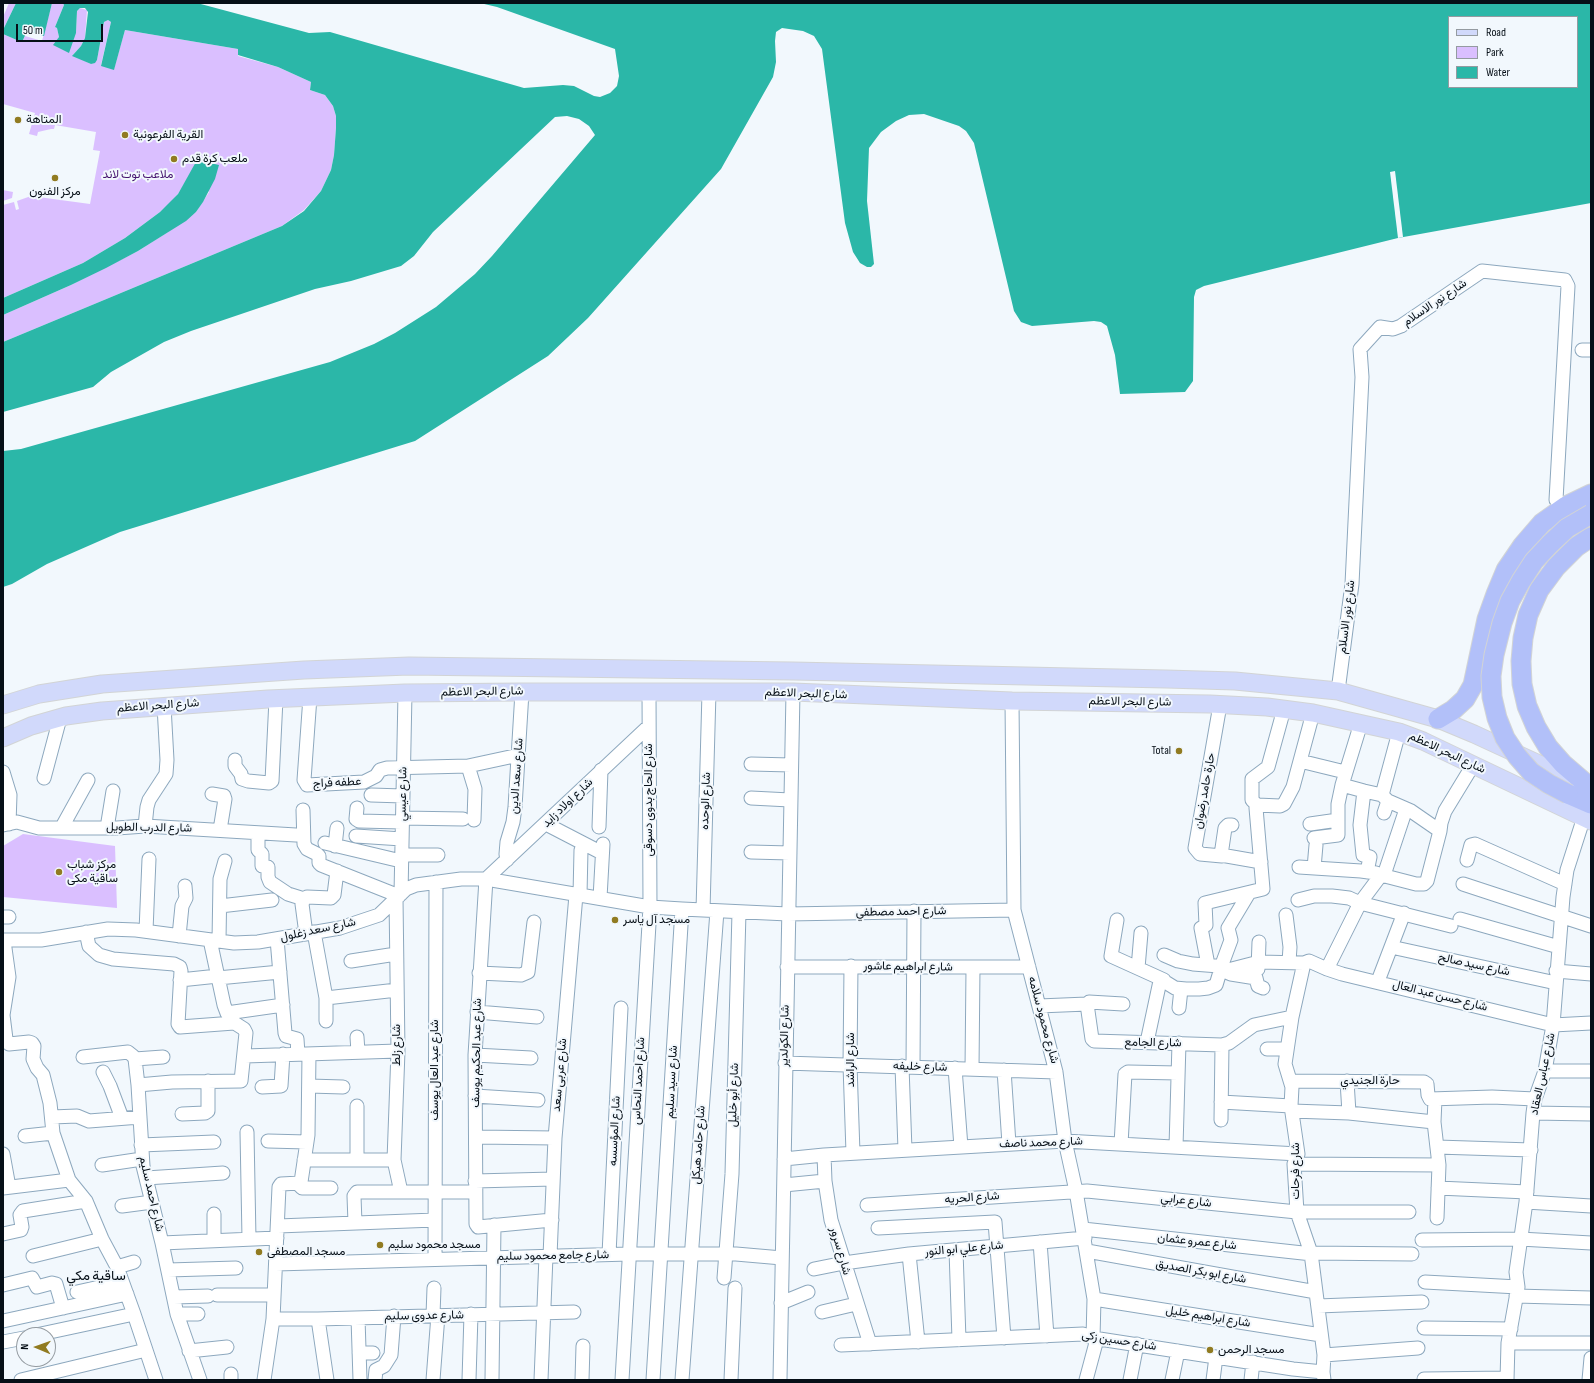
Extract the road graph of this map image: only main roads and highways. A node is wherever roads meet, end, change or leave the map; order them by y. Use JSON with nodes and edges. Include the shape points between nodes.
{"nodes":[{"id":1,"x":1591,"y":494,"type":"edge"},
{"id":2,"x":1591,"y":514,"type":"edge"},
{"id":3,"x":1591,"y":537,"type":"edge"},
{"id":4,"x":3,"y":705,"type":"edge"},
{"id":5,"x":1438,"y":719,"type":"junction"},
{"id":6,"x":6,"y":733,"type":"edge"},
{"id":7,"x":1591,"y":788,"type":"edge"},
{"id":8,"x":1589,"y":814,"type":"edge"}],
"edges":[{"from":1,"to":5,"type":"highway","via":[[1566,506],[1542,523],[1506,570],[1487,619],[1473,685],[1465,699]]},
{"from":2,"to":8,"type":"highway","bridge":true,"via":[[1567,528],[1550,544],[1534,561],[1521,581],[1502,623],[1491,676],[1492,698],[1497,718],[1505,738],[1517,756],[1531,772],[1568,794]]},
{"from":3,"to":7,"type":"highway","via":[[1576,547],[1556,567],[1539,590],[1522,638],[1521,661],[1522,684],[1536,727],[1548,747],[1563,764]]},
{"from":4,"to":5,"type":"main road","name":"شارع البحر الاعظم","via":[[47,693],[102,684],[304,670],[409,666],[772,670],[1235,681],[1338,691]]},
{"from":5,"to":7,"type":"main road","name":"شارع البحر الاعظم"},
{"from":6,"to":8,"type":"main road","name":"شارع البحر الاعظم","via":[[60,718],[102,711],[276,698],[405,693],[793,692],[1012,701],[1220,704],[1313,713],[1399,732]]}]}
